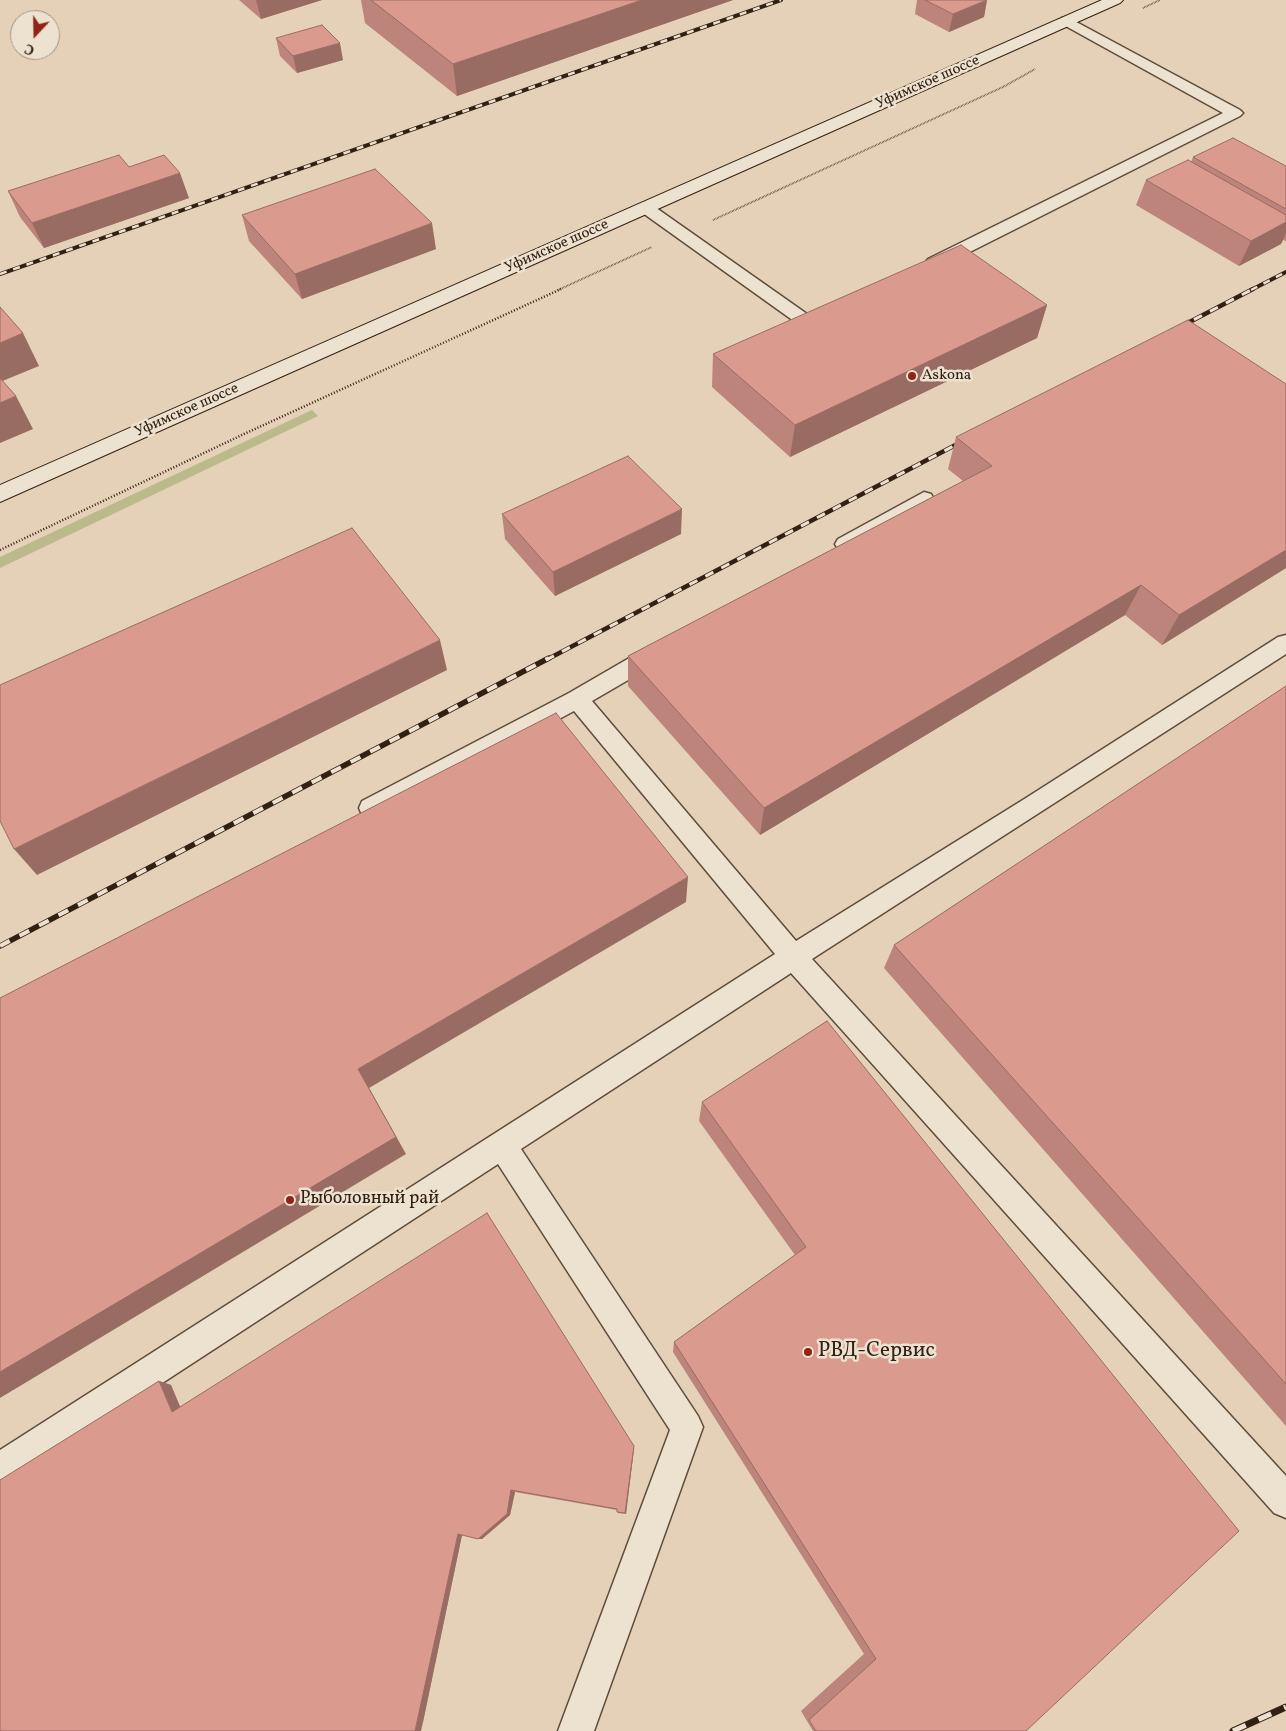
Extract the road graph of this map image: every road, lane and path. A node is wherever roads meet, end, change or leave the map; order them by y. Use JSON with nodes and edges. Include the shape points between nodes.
{"nodes":[{"id":1,"x":1115,"y":0,"type":"edge"},
{"id":2,"x":1160,"y":0,"type":"edge"},
{"id":3,"x":1067,"y":21,"type":"junction"},
{"id":4,"x":1094,"y":36,"type":"junction"},
{"id":5,"x":1038,"y":68,"type":"dead end"},
{"id":6,"x":646,"y":208,"type":"junction"},
{"id":7,"x":682,"y":234,"type":"junction"},
{"id":8,"x":917,"y":272,"type":"edge"},
{"id":9,"x":829,"y":316,"type":"edge"},
{"id":10,"x":811,"y":325,"type":"junction"},
{"id":11,"x":795,"y":333,"type":"edge"},
{"id":12,"x":0,"y":494,"type":"edge"},
{"id":13,"x":924,"y":499,"type":"edge"},
{"id":14,"x":0,"y":550,"type":"edge"},
{"id":15,"x":831,"y":552,"type":"edge"},
{"id":16,"x":678,"y":640,"type":"edge"},
{"id":17,"x":1286,"y":643,"type":"edge"},
{"id":18,"x":577,"y":699,"type":"junction"},
{"id":19,"x":350,"y":820,"type":"edge"},
{"id":20,"x":793,"y":957,"type":"junction"},
{"id":21,"x":502,"y":1145,"type":"junction"},
{"id":22,"x":0,"y":1469,"type":"edge"},
{"id":23,"x":1286,"y":1501,"type":"edge"},
{"id":24,"x":576,"y":1731,"type":"edge"}],
"edges":[{"from":1,"to":3,"type":"main road","name":"Уфимское шоссе"},
{"from":2,"to":4,"type":"path"},
{"from":3,"to":4,"type":"lane"},
{"from":3,"to":6,"type":"main road","name":"Уфимское шоссе"},
{"from":4,"to":8,"type":"lane","via":[[1235,113]]},
{"from":5,"to":7,"type":"path"},
{"from":6,"to":7,"type":"lane"},
{"from":6,"to":12,"type":"main road","name":"Уфимское шоссе"},
{"from":7,"to":10,"type":"lane"},
{"from":7,"to":14,"type":"path","via":[[244,434]]},
{"from":9,"to":10,"type":"lane"},
{"from":10,"to":11,"type":"lane"},
{"from":13,"to":15,"type":"lane"},
{"from":16,"to":18,"type":"lane"},
{"from":17,"to":20,"type":"lane"},
{"from":18,"to":19,"type":"lane"},
{"from":18,"to":20,"type":"lane"},
{"from":20,"to":21,"type":"lane"},
{"from":20,"to":23,"type":"lane"},
{"from":21,"to":22,"type":"lane"},
{"from":21,"to":24,"type":"lane","via":[[687,1427]]}]}
